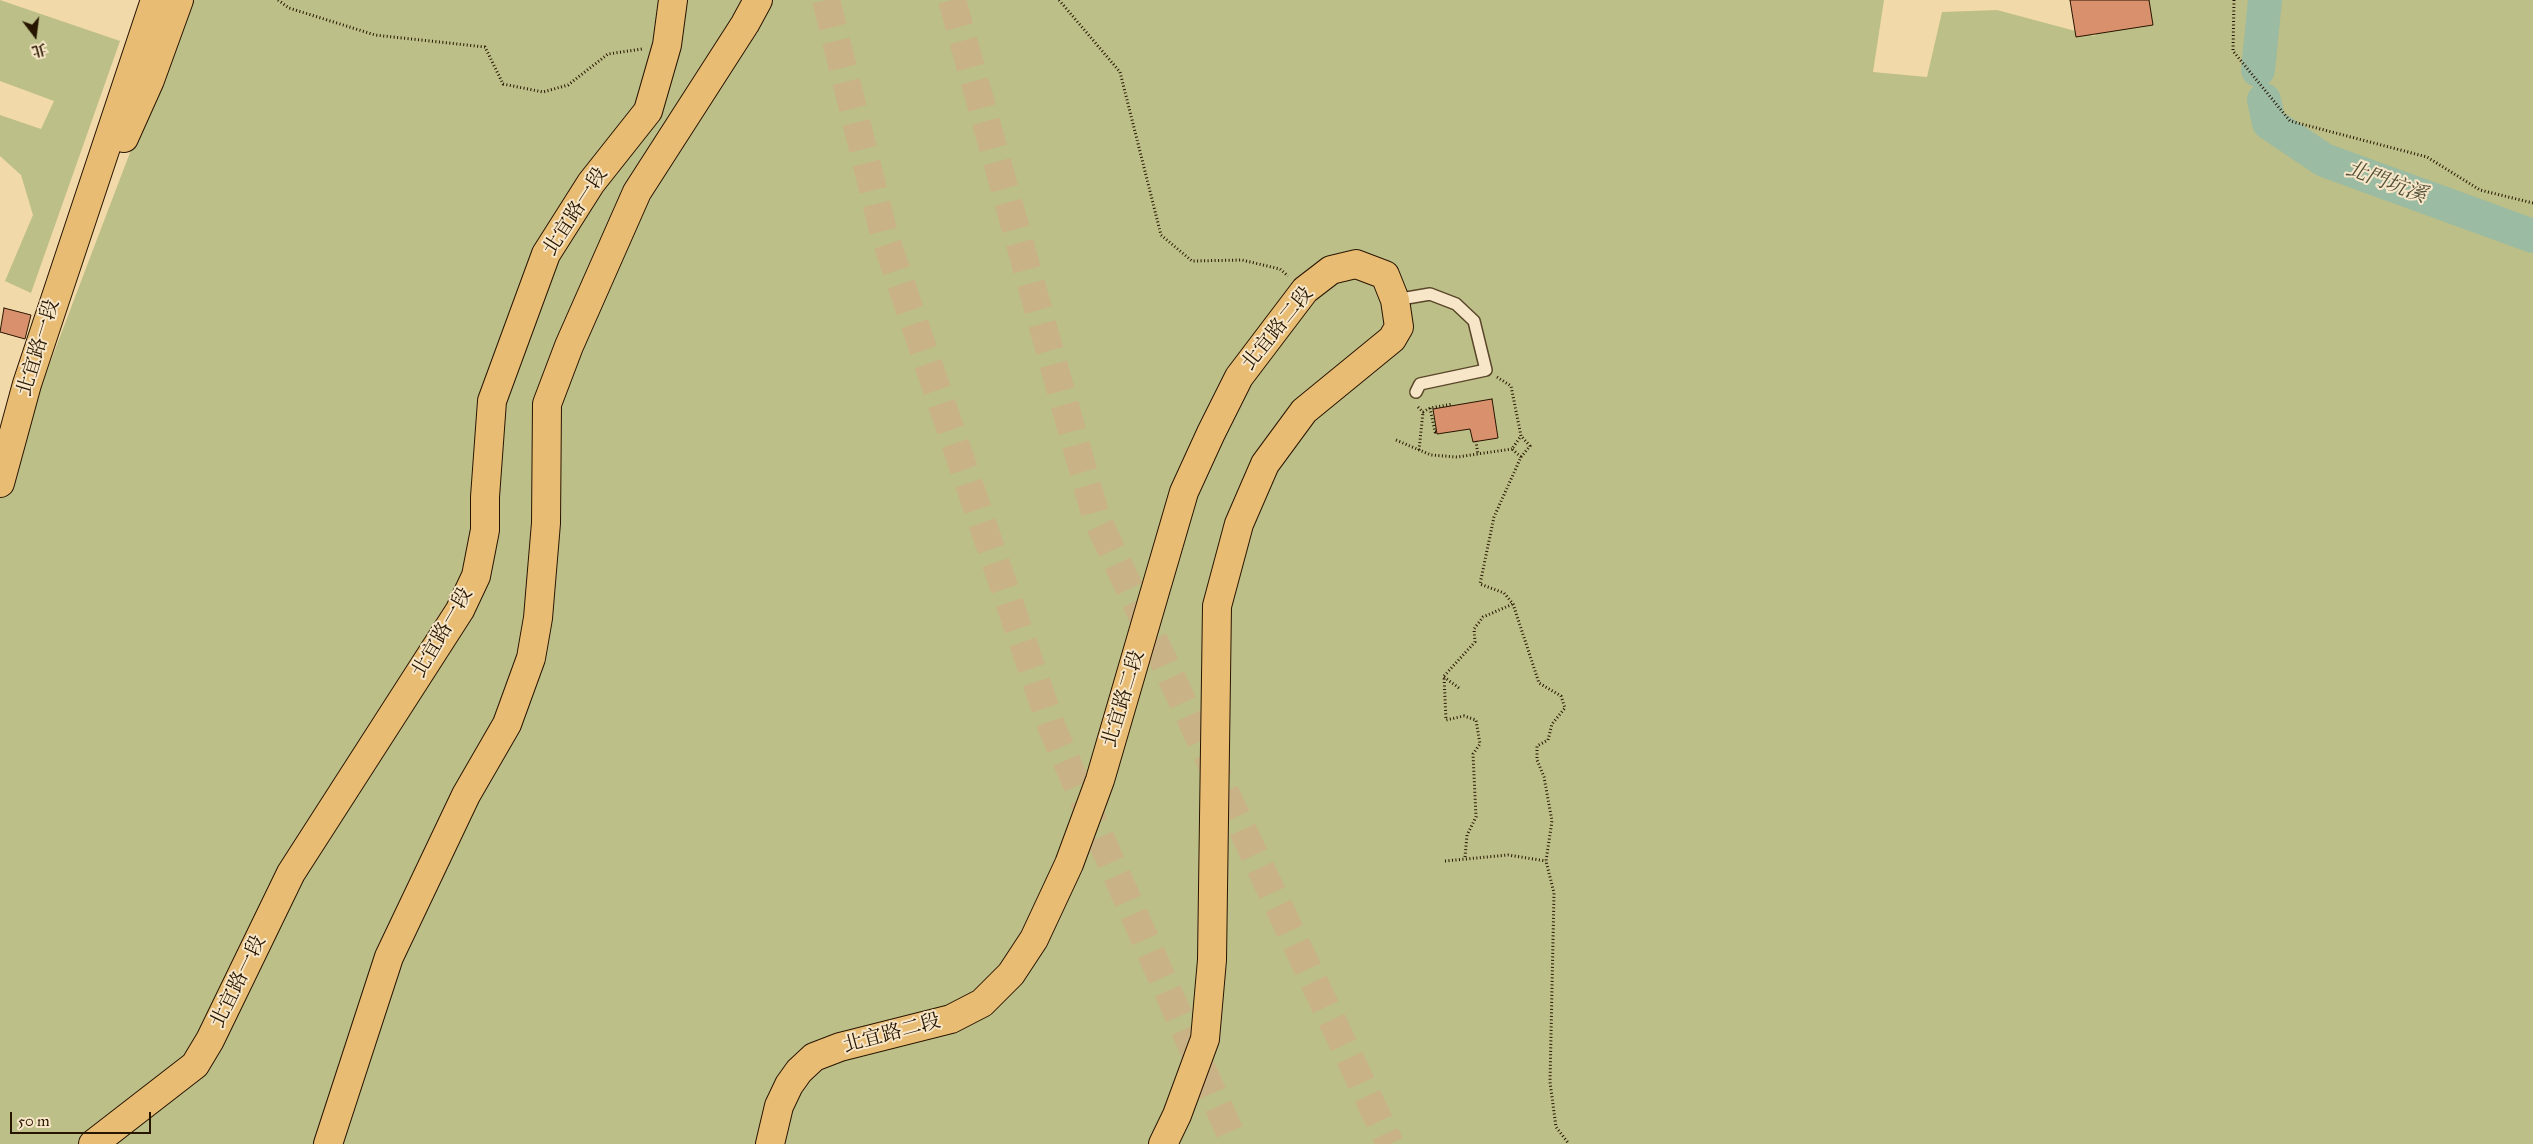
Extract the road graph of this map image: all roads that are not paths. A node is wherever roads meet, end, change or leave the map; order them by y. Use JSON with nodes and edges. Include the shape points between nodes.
{"nodes":[{"id":1,"x":154,"y":0,"type":"edge"},
{"id":2,"x":179,"y":0,"type":"edge"},
{"id":3,"x":673,"y":0,"type":"edge"},
{"id":4,"x":758,"y":0,"type":"edge"},
{"id":5,"x":82,"y":213,"type":"junction"},
{"id":6,"x":1396,"y":300,"type":"junction"},
{"id":7,"x":1414,"y":397,"type":"road end"},
{"id":8,"x":0,"y":483,"type":"edge"},
{"id":9,"x":92,"y":1144,"type":"edge"},
{"id":10,"x":328,"y":1144,"type":"edge"},
{"id":11,"x":770,"y":1144,"type":"edge"},
{"id":12,"x":1164,"y":1144,"type":"edge"}],
"edges":[{"from":1,"to":5,"type":"main road","name":"北宜路一段"},
{"from":2,"to":5,"type":"main road","name":"北宜路一段","via":[[146,89],[106,177]]},
{"from":3,"to":9,"type":"main road","name":"北宜路一段","via":[[668,45],[648,111],[591,183],[546,254],[492,401],[485,530],[476,576],[460,610],[291,873],[195,1066]]},
{"from":4,"to":10,"type":"main road","name":"北宜路一段","via":[[637,192],[546,404],[546,523],[538,618],[531,658],[507,724],[466,796],[389,957]]},
{"from":5,"to":8,"type":"main road","name":"北宜路一段","via":[[27,384]]},
{"from":6,"to":7,"type":"lane","via":[[1430,294],[1456,304],[1474,321],[1486,370],[1420,384]]},
{"from":6,"to":11,"type":"main road","name":"北宜路二段","via":[[1385,275],[1356,264],[1331,270],[1305,290],[1239,377],[1184,492],[1100,780],[1069,864],[1034,939],[1011,974],[982,1003],[951,1019],[840,1046],[814,1057],[789,1085],[779,1106]]},
{"from":6,"to":12,"type":"main road","name":"北宜路二段","via":[[1399,327],[1392,339],[1304,411],[1265,464],[1239,524],[1217,606],[1212,960],[1205,1039]]}]}
